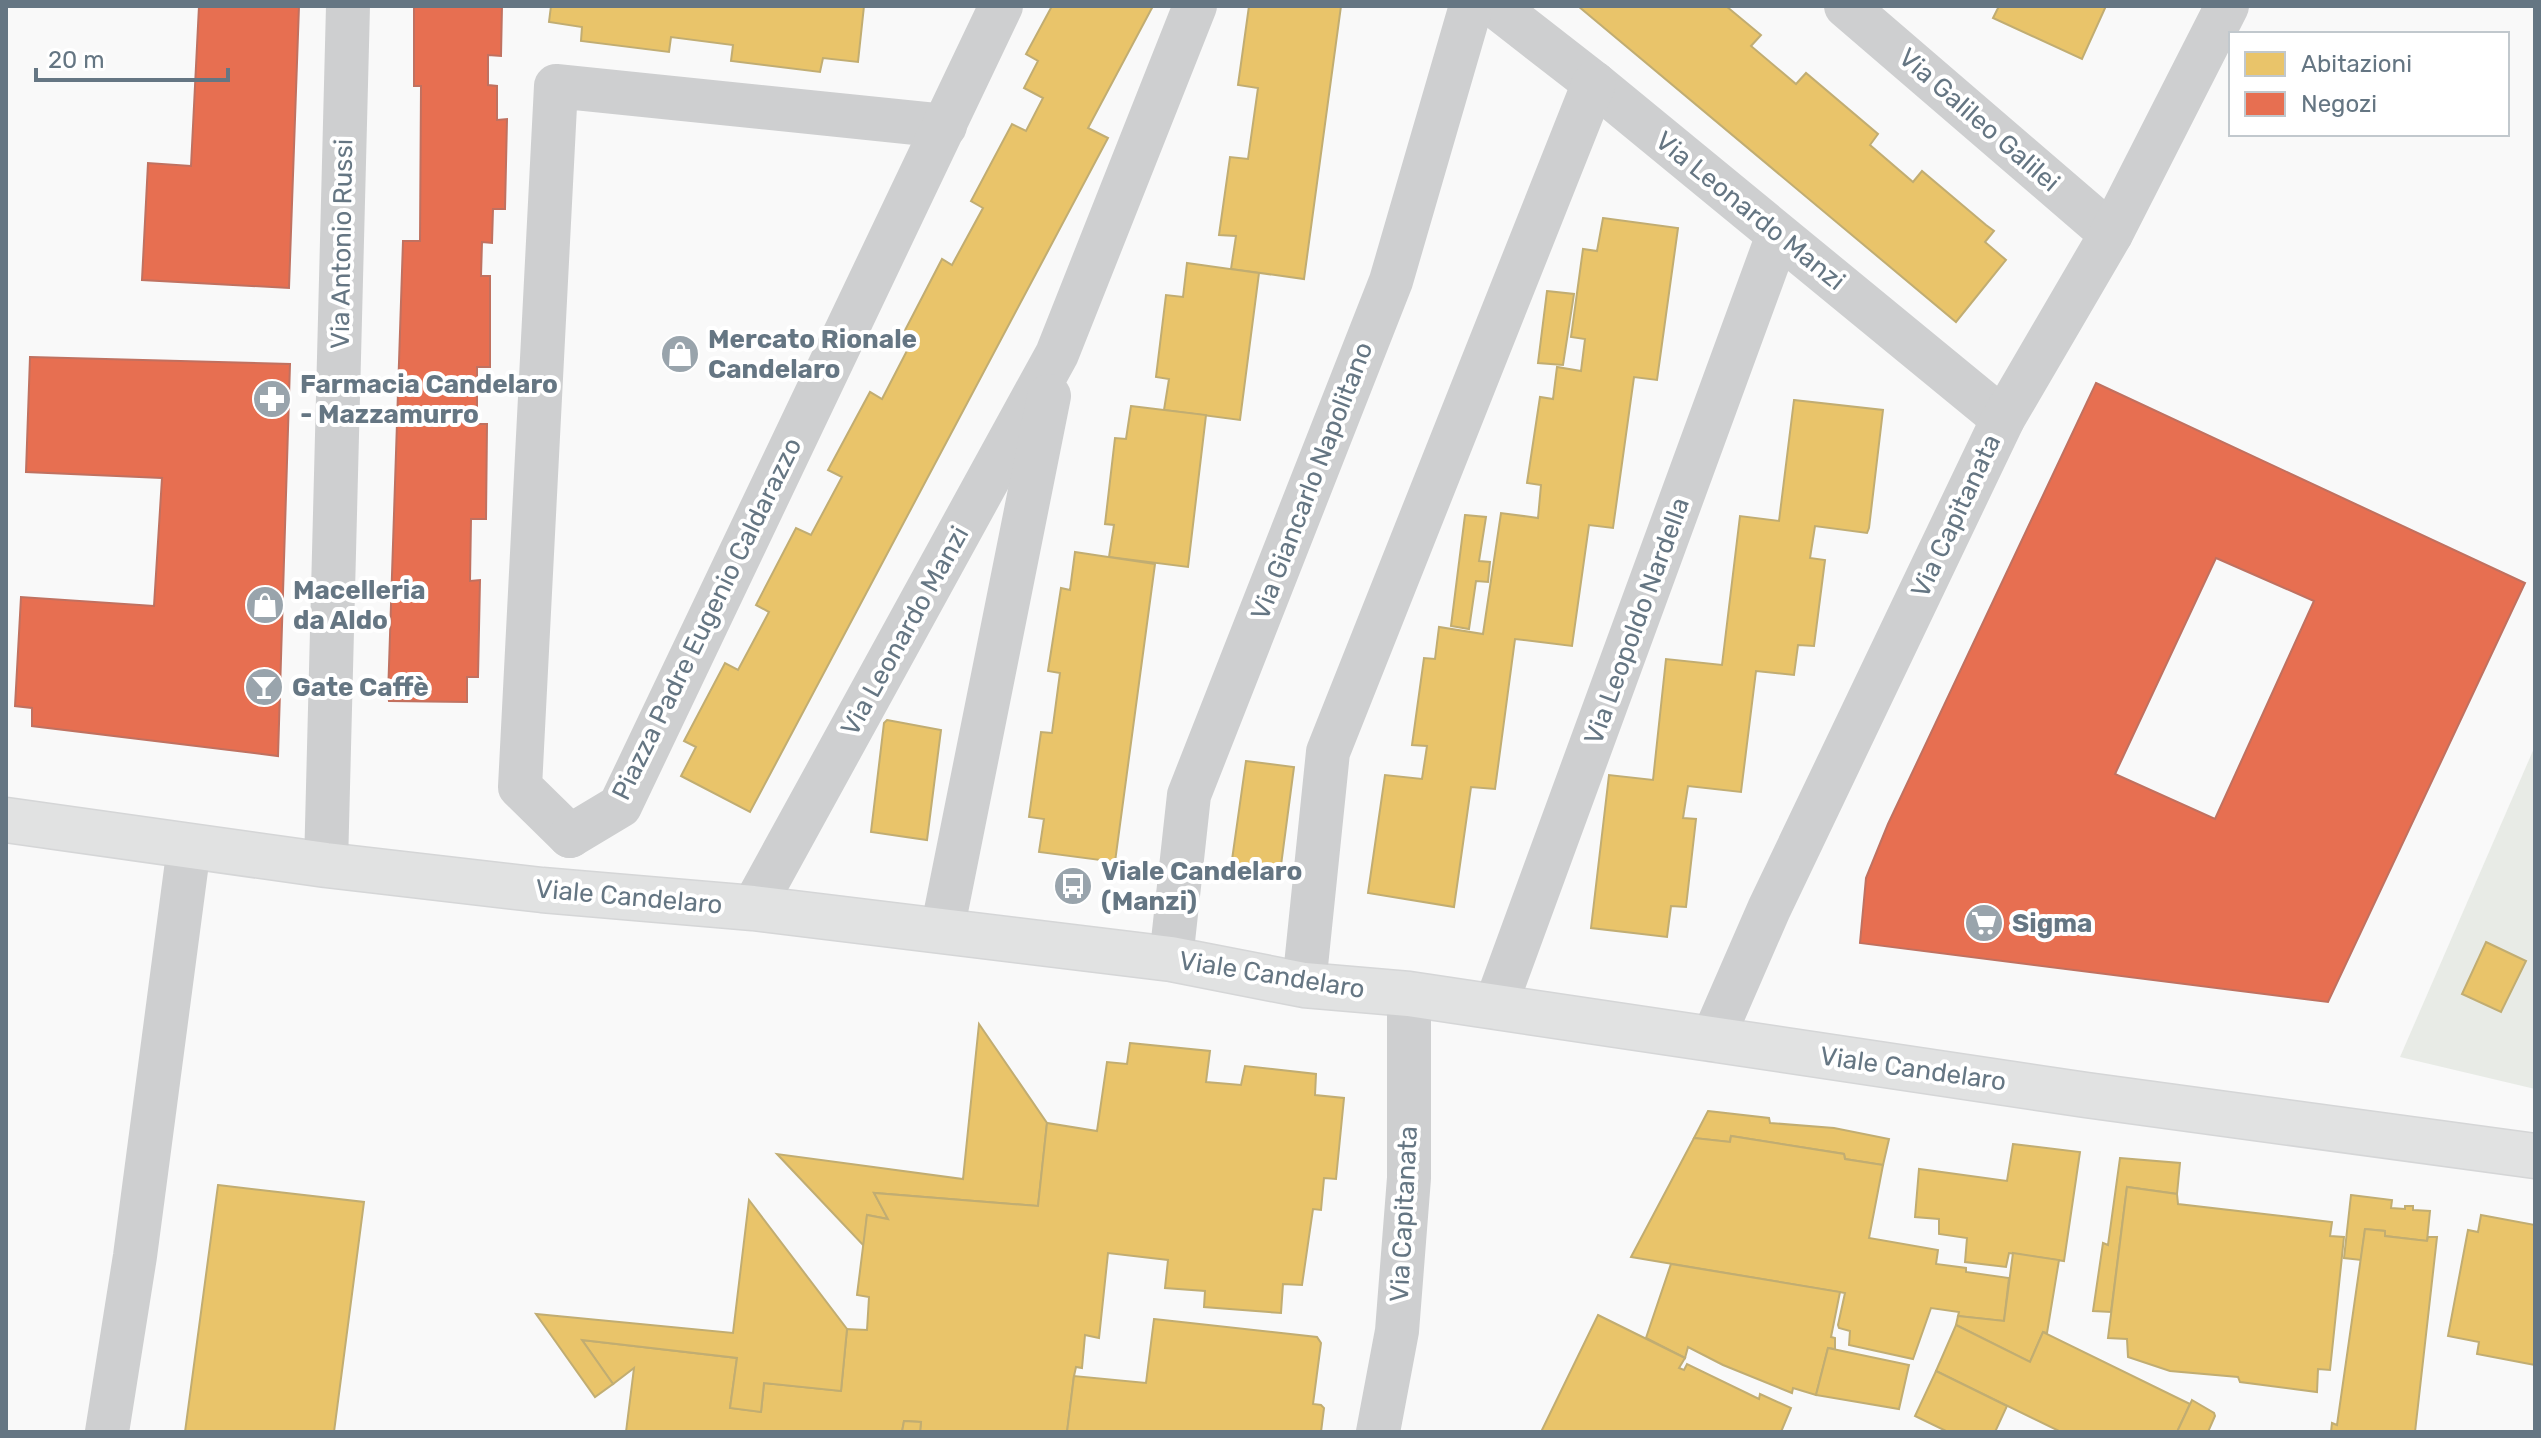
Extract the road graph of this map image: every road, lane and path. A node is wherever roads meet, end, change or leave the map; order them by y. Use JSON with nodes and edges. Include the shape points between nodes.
{"nodes":[{"id":1,"x":348,"y":6,"type":"edge"},
{"id":2,"x":1001,"y":6,"type":"edge"},
{"id":3,"x":1195,"y":6,"type":"edge"},
{"id":4,"x":1471,"y":6,"type":"edge"},
{"id":5,"x":1495,"y":6,"type":"edge"},
{"id":6,"x":1846,"y":6,"type":"edge"},
{"id":7,"x":2227,"y":6,"type":"edge"},
{"id":8,"x":1594,"y":83,"type":"junction"},
{"id":9,"x":945,"y":126,"type":"junction"},
{"id":10,"x":2111,"y":234,"type":"junction"},
{"id":11,"x":1778,"y":235,"type":"junction"},
{"id":12,"x":1057,"y":354,"type":"junction"},
{"id":13,"x":2003,"y":419,"type":"junction"},
{"id":14,"x":6,"y":820,"type":"edge"},
{"id":15,"x":570,"y":836,"type":"junction"},
{"id":16,"x":189,"y":847,"type":"junction"},
{"id":17,"x":326,"y":865,"type":"junction"},
{"id":18,"x":542,"y":890,"type":"junction"},
{"id":19,"x":753,"y":908,"type":"junction"},
{"id":20,"x":942,"y":931,"type":"junction"},
{"id":21,"x":1171,"y":959,"type":"junction"},
{"id":22,"x":1304,"y":985,"type":"junction"},
{"id":23,"x":1409,"y":994,"type":"junction"},
{"id":24,"x":1495,"y":1007,"type":"junction"},
{"id":25,"x":1712,"y":1040,"type":"junction"},
{"id":26,"x":2535,"y":1156,"type":"edge"},
{"id":27,"x":107,"y":1432,"type":"edge"},
{"id":28,"x":1378,"y":1432,"type":"edge"}],
"edges":[{"from":1,"to":17,"type":"street","name":"Via Antonio Russi"},
{"from":2,"to":9,"type":"street","name":"Piazza Padre Eugenio Caldarazzo"},
{"from":3,"to":12,"type":"street","name":"Via Leonardo Manzi"},
{"from":4,"to":21,"type":"street","name":"Via Giancarlo Napolitano","via":[[1391,281],[1189,795]]},
{"from":5,"to":8,"type":"street","name":"Via Leonardo Manzi"},
{"from":6,"to":10,"type":"street","name":"Via Galileo Galilei"},
{"from":7,"to":10,"type":"street","name":"Via Capitanata"},
{"from":8,"to":11,"type":"street","name":"Via Leonardo Manzi"},
{"from":8,"to":22,"type":"street","via":[[1328,752]]},
{"from":9,"to":15,"type":"street","name":"Piazza Padre Eugenio Caldarazzo","via":[[620,806]]},
{"from":9,"to":15,"type":"street","via":[[556,86],[520,787]]},
{"from":10,"to":13,"type":"street","name":"Via Capitanata"},
{"from":11,"to":13,"type":"street","name":"Via Leonardo Manzi"},
{"from":11,"to":24,"type":"street","name":"Via Leopoldo Nardella"},
{"from":12,"to":19,"type":"street","name":"Via Leonardo Manzi"},
{"from":12,"to":20,"type":"street","name":"Via Leonardo Manzi"},
{"from":13,"to":25,"type":"street","name":"Via Capitanata"},
{"from":14,"to":16,"type":"main road","name":"Viale Candelaro"},
{"from":15,"to":18,"type":"street"},
{"from":16,"to":17,"type":"main road","name":"Viale Candelaro"},
{"from":16,"to":27,"type":"street"},
{"from":17,"to":18,"type":"main road","name":"Viale Candelaro"},
{"from":18,"to":19,"type":"main road","name":"Viale Candelaro"},
{"from":19,"to":20,"type":"main road","name":"Viale Candelaro"},
{"from":20,"to":21,"type":"main road","name":"Viale Candelaro"},
{"from":21,"to":22,"type":"main road","name":"Viale Candelaro"},
{"from":22,"to":23,"type":"main road","name":"Viale Candelaro"},
{"from":23,"to":24,"type":"main road","name":"Viale Candelaro"},
{"from":23,"to":28,"type":"street","name":"Via Capitanata","via":[[1409,1178],[1397,1331]]},
{"from":24,"to":25,"type":"main road","name":"Viale Candelaro"},
{"from":25,"to":26,"type":"main road","name":"Viale Candelaro"}]}
